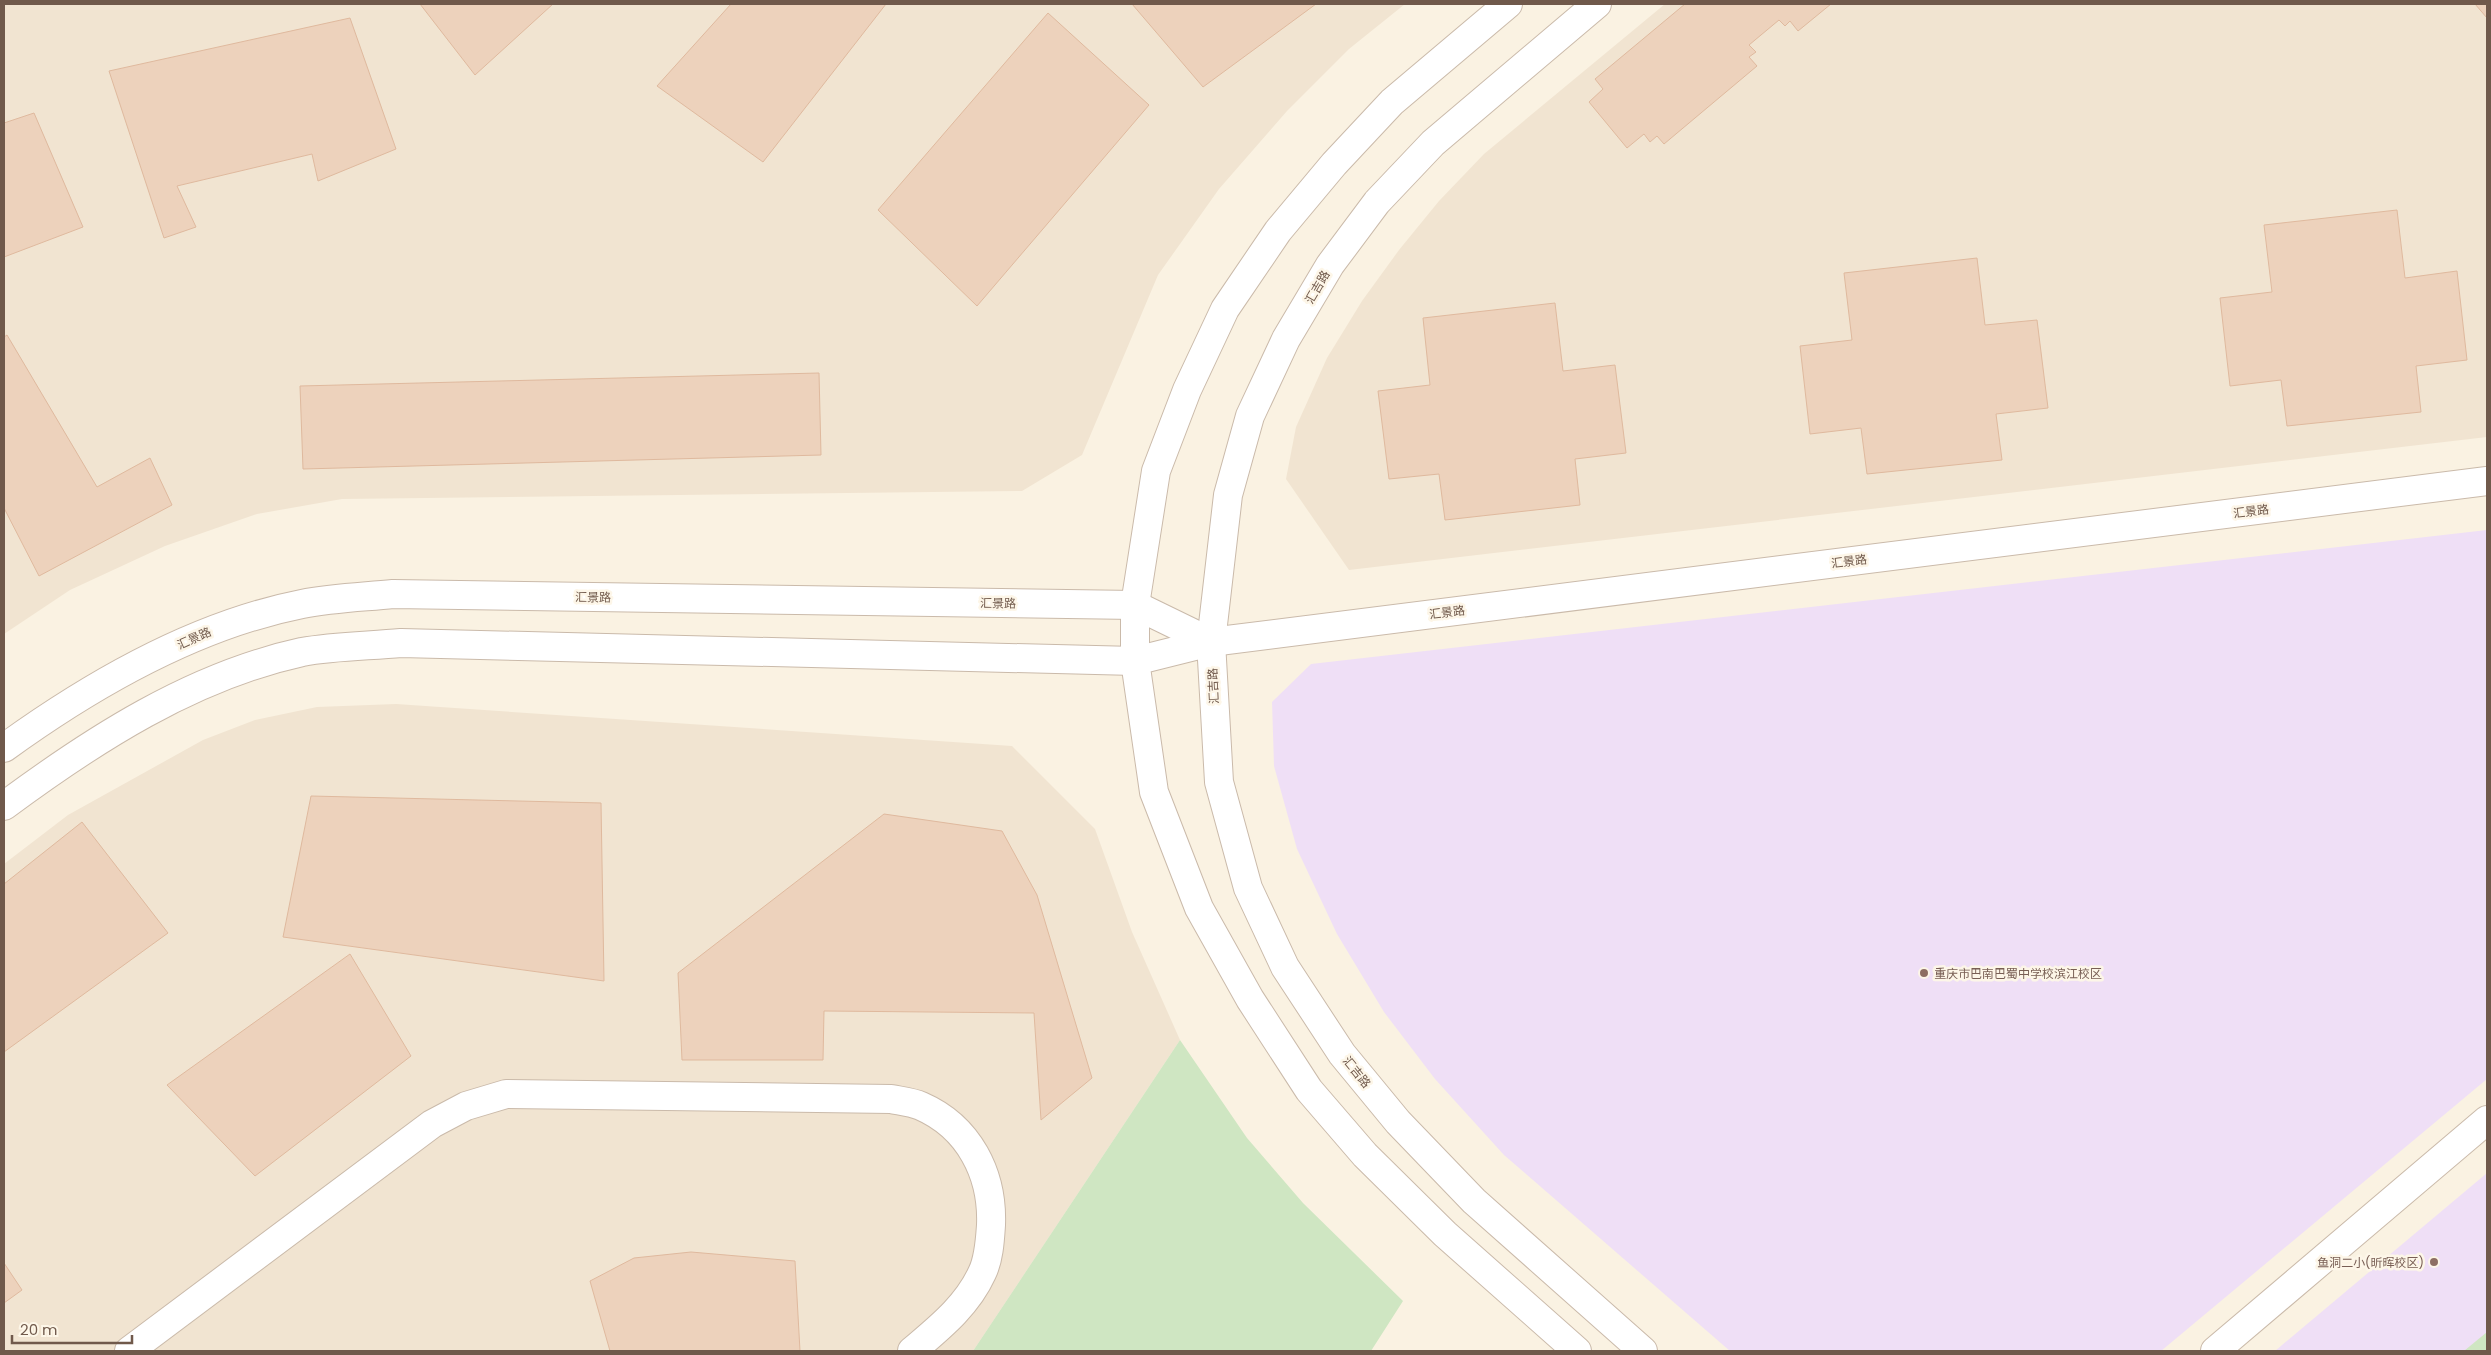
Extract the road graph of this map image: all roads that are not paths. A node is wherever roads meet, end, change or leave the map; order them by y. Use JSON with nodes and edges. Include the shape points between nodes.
{"nodes":[{"id":1,"x":1508,"y":4,"type":"edge"},
{"id":2,"x":1597,"y":4,"type":"edge"},
{"id":3,"x":2487,"y":481,"type":"edge"},
{"id":4,"x":1135,"y":605,"type":"junction"},
{"id":5,"x":1211,"y":642,"type":"junction"},
{"id":6,"x":1135,"y":661,"type":"junction"},
{"id":7,"x":4,"y":748,"type":"edge"},
{"id":8,"x":4,"y":806,"type":"edge"},
{"id":9,"x":2487,"y":1120,"type":"edge"},
{"id":10,"x":129,"y":1351,"type":"edge"},
{"id":11,"x":912,"y":1351,"type":"edge"},
{"id":12,"x":1576,"y":1351,"type":"edge"},
{"id":13,"x":1643,"y":1351,"type":"edge"},
{"id":14,"x":2215,"y":1351,"type":"edge"}],
"edges":[{"from":1,"to":4,"type":"street","via":[[1392,102],[1334,164],[1278,232],[1225,309],[1187,390],[1156,471]]},
{"from":2,"to":5,"type":"street","name":"汇吉路","via":[[1433,143],[1377,202],[1330,265],[1286,339],[1250,416],[1228,496]]},
{"from":3,"to":5,"type":"street","name":"汇景路"},
{"from":4,"to":5,"type":"street","name":"汇景路"},
{"from":4,"to":6,"type":"street"},
{"from":4,"to":7,"type":"street","name":"汇景路","via":[[393,594],[302,604],[215,629],[116,674]]},
{"from":5,"to":6,"type":"street","name":"汇景路"},
{"from":5,"to":13,"type":"street","name":"汇吉路","via":[[1219,782],[1248,888],[1285,966],[1342,1054],[1398,1122],[1474,1202]]},
{"from":6,"to":8,"type":"street","name":"汇景路","via":[[401,643],[303,652],[224,675],[144,713],[38,780]]},
{"from":6,"to":12,"type":"street","via":[[1154,792],[1199,908],[1250,999],[1309,1090],[1365,1155],[1445,1234]]},
{"from":9,"to":14,"type":"street"},
{"from":10,"to":11,"type":"street","via":[[432,1124],[466,1106],[506,1094],[891,1099],[919,1105],[942,1117],[966,1138],[985,1173],[992,1205],[990,1242],[983,1272],[968,1298]]}]}
